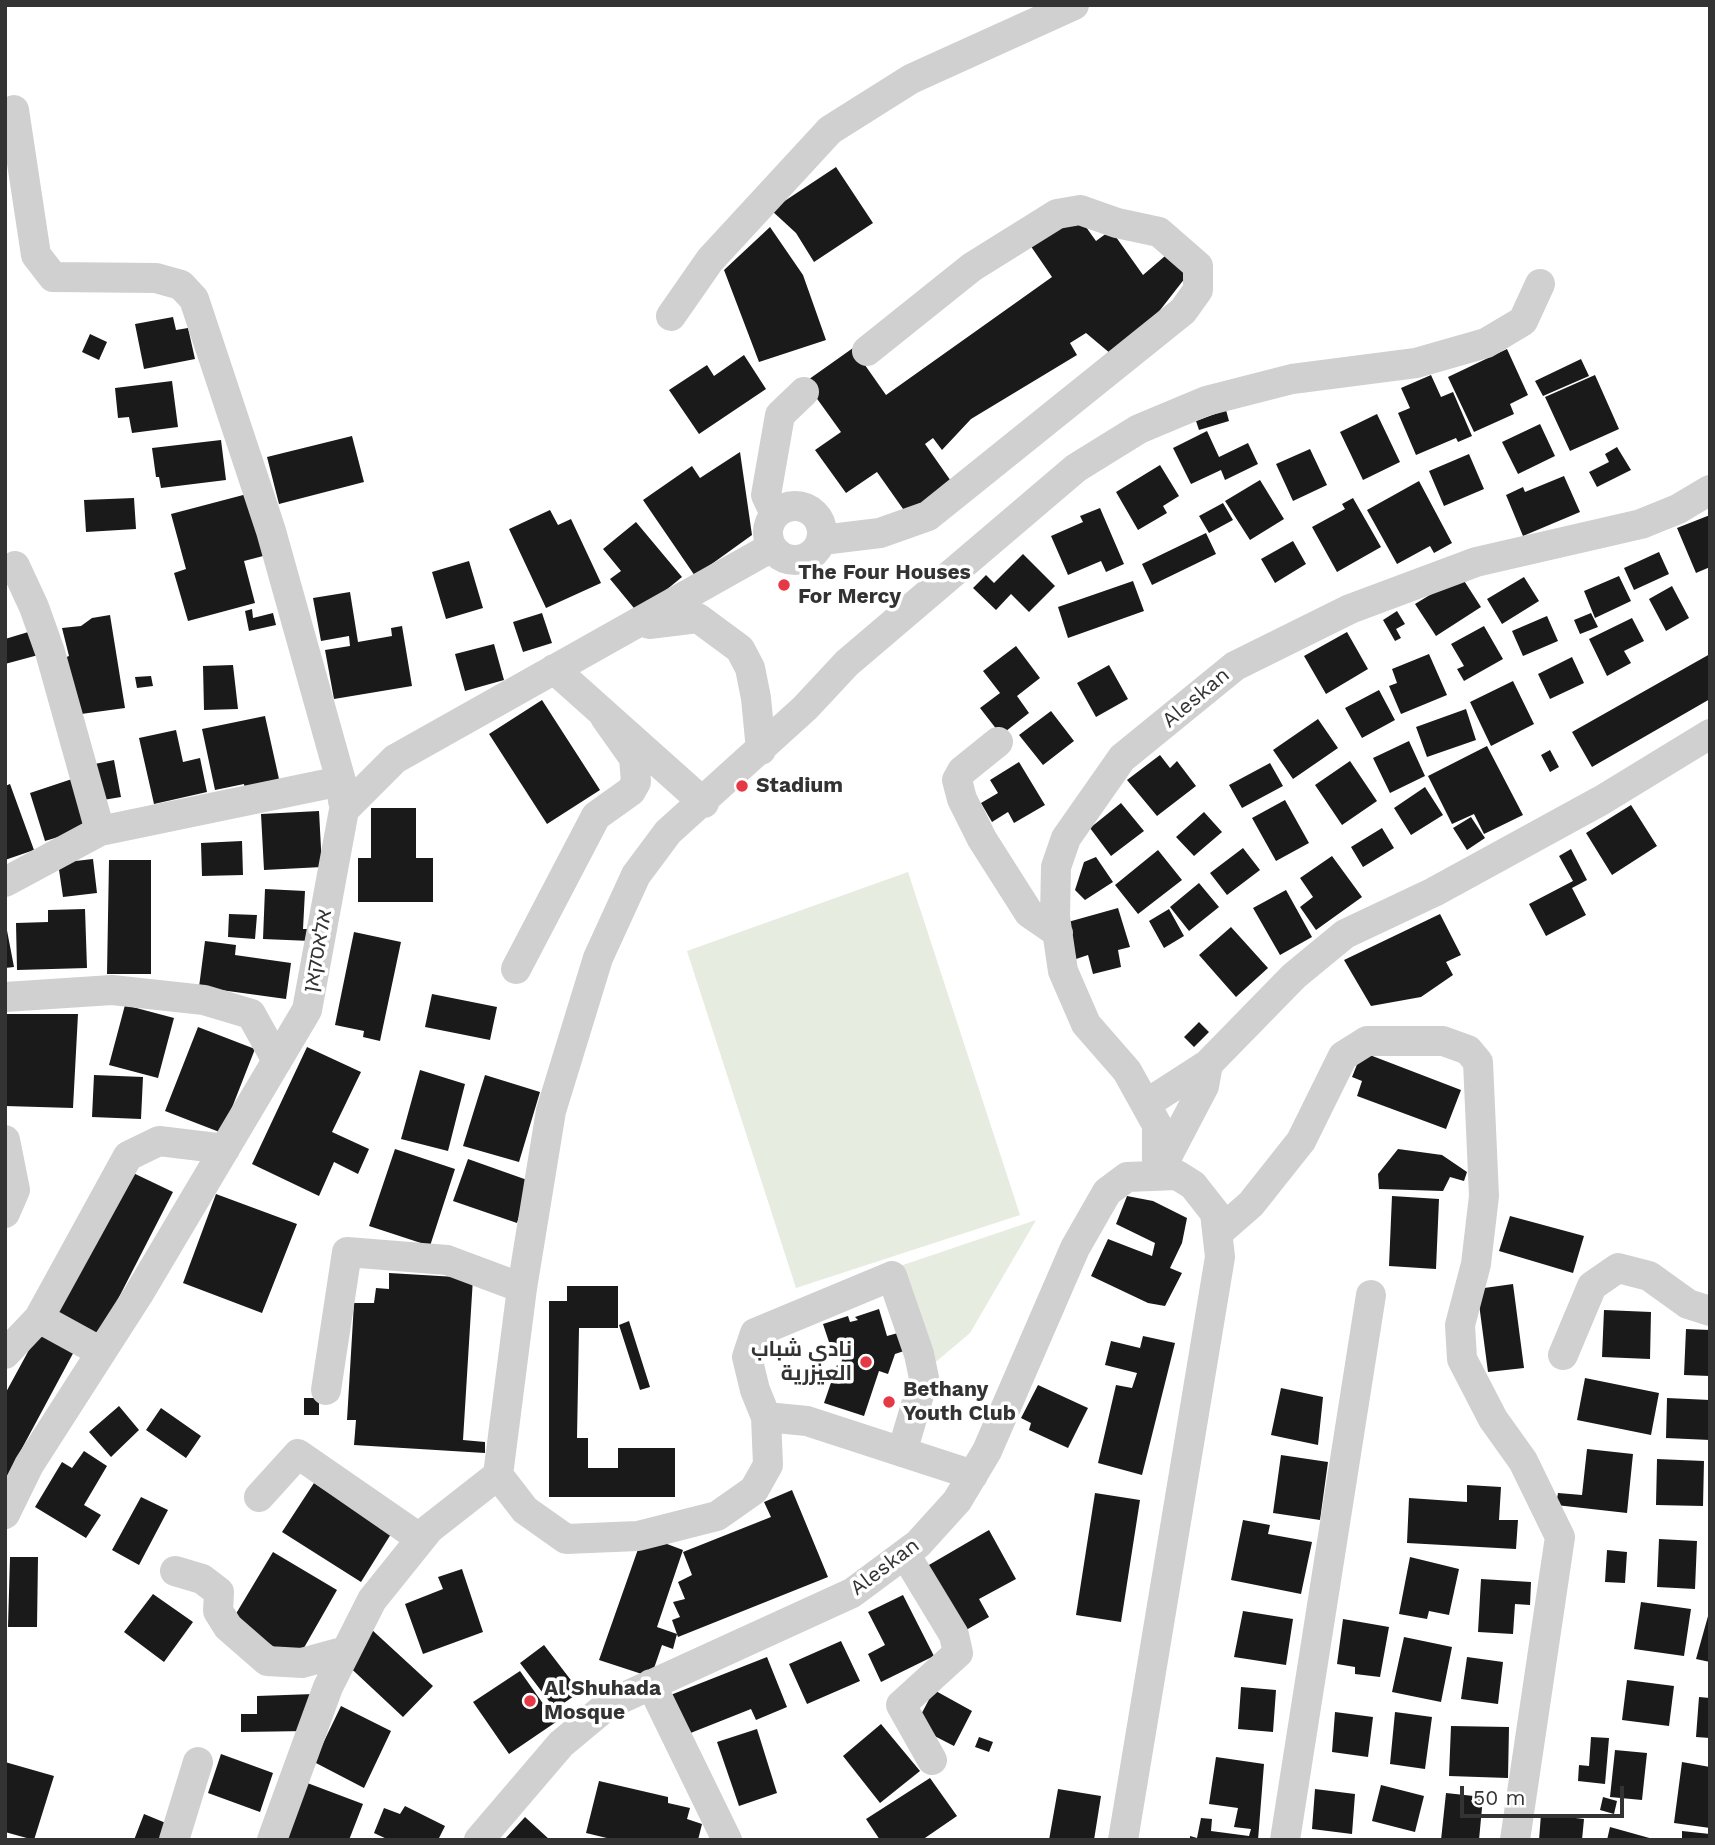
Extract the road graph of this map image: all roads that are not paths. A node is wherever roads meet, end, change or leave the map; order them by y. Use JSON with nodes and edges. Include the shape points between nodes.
{"nodes":[{"id":1,"x":1074,"y":5,"type":"edge"},
{"id":2,"x":14,"y":110,"type":"dead end"},
{"id":3,"x":1540,"y":284,"type":"dead end"},
{"id":4,"x":671,"y":316,"type":"dead end"},
{"id":5,"x":867,"y":351,"type":"dead end"},
{"id":6,"x":804,"y":392,"type":"dead end"},
{"id":7,"x":1710,"y":491,"type":"edge"},
{"id":8,"x":775,"y":514,"type":"junction"},
{"id":9,"x":822,"y":540,"type":"junction"},
{"id":10,"x":772,"y":547,"type":"junction"},
{"id":11,"x":15,"y":566,"type":"dead end"},
{"id":12,"x":629,"y":628,"type":"junction"},
{"id":13,"x":554,"y":669,"type":"junction"},
{"id":14,"x":605,"y":717,"type":"junction"},
{"id":15,"x":1710,"y":734,"type":"edge"},
{"id":16,"x":998,"y":742,"type":"dead end"},
{"id":17,"x":761,"y":750,"type":"junction"},
{"id":18,"x":343,"y":795,"type":"junction"},
{"id":19,"x":704,"y":803,"type":"junction"},
{"id":20,"x":100,"y":831,"type":"junction"},
{"id":21,"x":5,"y":882,"type":"edge"},
{"id":22,"x":1058,"y":933,"type":"junction"},
{"id":23,"x":516,"y":969,"type":"dead end"},
{"id":24,"x":5,"y":997,"type":"edge"},
{"id":25,"x":277,"y":1061,"type":"junction"},
{"id":26,"x":1208,"y":1065,"type":"junction"},
{"id":27,"x":1146,"y":1104,"type":"junction"},
{"id":28,"x":5,"y":1140,"type":"edge"},
{"id":29,"x":225,"y":1149,"type":"junction"},
{"id":30,"x":1157,"y":1174,"type":"junction"},
{"id":31,"x":5,"y":1213,"type":"edge"},
{"id":32,"x":1219,"y":1232,"type":"junction"},
{"id":33,"x":522,"y":1288,"type":"junction"},
{"id":34,"x":1371,"y":1295,"type":"dead end"},
{"id":35,"x":1710,"y":1311,"type":"edge"},
{"id":36,"x":39,"y":1318,"type":"junction"},
{"id":37,"x":101,"y":1352,"type":"junction"},
{"id":38,"x":5,"y":1354,"type":"edge"},
{"id":39,"x":1563,"y":1355,"type":"dead end"},
{"id":40,"x":326,"y":1390,"type":"dead end"},
{"id":41,"x":766,"y":1417,"type":"junction"},
{"id":42,"x":902,"y":1452,"type":"junction"},
{"id":43,"x":498,"y":1475,"type":"junction"},
{"id":44,"x":973,"y":1475,"type":"junction"},
{"id":45,"x":259,"y":1497,"type":"dead end"},
{"id":46,"x":5,"y":1514,"type":"edge"},
{"id":47,"x":421,"y":1539,"type":"junction"},
{"id":48,"x":905,"y":1554,"type":"junction"},
{"id":49,"x":175,"y":1571,"type":"dead end"},
{"id":50,"x":346,"y":1651,"type":"junction"},
{"id":51,"x":651,"y":1684,"type":"junction"},
{"id":52,"x":932,"y":1760,"type":"dead end"},
{"id":53,"x":198,"y":1762,"type":"dead end"},
{"id":54,"x":174,"y":1840,"type":"edge"},
{"id":55,"x":272,"y":1840,"type":"edge"},
{"id":56,"x":479,"y":1840,"type":"edge"},
{"id":57,"x":727,"y":1840,"type":"edge"},
{"id":58,"x":1123,"y":1840,"type":"edge"},
{"id":59,"x":1285,"y":1840,"type":"edge"},
{"id":60,"x":1515,"y":1840,"type":"edge"}],
"edges":[{"from":1,"to":4,"type":"street","via":[[911,79],[830,130],[710,260]]},
{"from":2,"to":18,"type":"street","via":[[36,255],[53,277],[156,278],[181,285],[194,299],[271,531]]},
{"from":3,"to":17,"type":"street","via":[[1523,321],[1486,343],[1416,363],[1292,379],[1206,401],[1139,429],[1076,468],[1024,510],[847,663]]},
{"from":5,"to":9,"type":"street","via":[[972,267],[1057,214],[1080,210],[1159,232],[1198,266],[1198,290],[1183,311],[928,516],[880,533]]},
{"from":6,"to":8,"type":"street","via":[[780,415],[766,495]]},
{"from":7,"to":22,"type":"street","name":"Aleskan","via":[[1640,524],[1476,562],[1409,585],[1235,666],[1122,758],[1066,838],[1056,867]]},
{"from":8,"to":9,"type":"street","via":[[791,506],[809,510],[820,523]]},
{"from":8,"to":10,"type":"street","via":[[768,530]]},
{"from":9,"to":10,"type":"street","via":[[811,555],[794,561]]},
{"from":10,"to":12,"type":"street"},
{"from":11,"to":20,"type":"street","via":[[50,652]]},
{"from":12,"to":13,"type":"street"},
{"from":12,"to":17,"type":"street","via":[[698,618],[740,649],[757,698]]},
{"from":13,"to":14,"type":"street"},
{"from":13,"to":18,"type":"street","via":[[395,759]]},
{"from":14,"to":19,"type":"street"},
{"from":14,"to":23,"type":"street","via":[[634,758],[636,782],[631,791],[596,816]]},
{"from":15,"to":26,"type":"street","via":[[1602,800],[1434,892],[1345,934],[1294,976]]},
{"from":16,"to":22,"type":"street","via":[[961,771],[957,780],[962,799],[1028,913]]},
{"from":17,"to":19,"type":"street"},
{"from":18,"to":20,"type":"street"},
{"from":18,"to":25,"type":"street","name":"אלאסקאן","via":[[307,1010]]},
{"from":19,"to":33,"type":"street","via":[[668,832],[636,875],[598,958],[551,1111]]},
{"from":20,"to":21,"type":"street"},
{"from":22,"to":27,"type":"street","name":"Aleskan","via":[[1063,971],[1086,1024],[1127,1071]]},
{"from":24,"to":25,"type":"street","via":[[112,990],[204,1000],[251,1014]]},
{"from":25,"to":29,"type":"street","name":"אלאסקאן"},
{"from":26,"to":27,"type":"street"},
{"from":26,"to":30,"type":"street","via":[[1204,1086]]},
{"from":27,"to":30,"type":"street","name":"Aleskan","via":[[1157,1125]]},
{"from":28,"to":31,"type":"street","via":[[15,1190]]},
{"from":29,"to":36,"type":"street","via":[[159,1141],[128,1156]]},
{"from":29,"to":37,"type":"street","name":"אלאסקאן"},
{"from":30,"to":32,"type":"street","name":"Aleskan","via":[[1177,1175],[1193,1185],[1215,1213]]},
{"from":30,"to":44,"type":"street","name":"Aleskan","via":[[1127,1177],[1107,1192],[1075,1248]]},
{"from":32,"to":58,"type":"street","name":"Aleskan","via":[[1220,1257]]},
{"from":32,"to":60,"type":"street","via":[[1251,1204],[1301,1141],[1343,1056],[1367,1041],[1443,1041],[1468,1050],[1478,1062],[1484,1196],[1476,1264],[1460,1325],[1462,1359],[1493,1419],[1523,1461],[1560,1537]]},
{"from":33,"to":40,"type":"street","via":[[447,1260],[347,1252]]},
{"from":33,"to":43,"type":"street"},
{"from":34,"to":59,"type":"street"},
{"from":35,"to":39,"type":"street","via":[[1688,1304],[1649,1276],[1618,1268],[1592,1286]]},
{"from":36,"to":37,"type":"street"},
{"from":36,"to":38,"type":"street"},
{"from":37,"to":46,"type":"street","name":"אלאסקאן","via":[[29,1465]]},
{"from":41,"to":42,"type":"street","via":[[807,1421]]},
{"from":41,"to":42,"type":"street","via":[[747,1357],[755,1334],[892,1276],[924,1378]]},
{"from":41,"to":43,"type":"street","via":[[768,1465],[754,1490],[717,1516],[638,1536],[566,1539],[525,1510]]},
{"from":42,"to":44,"type":"street"},
{"from":43,"to":47,"type":"street"},
{"from":44,"to":48,"type":"street","name":"Aleskan","via":[[940,1522]]},
{"from":45,"to":47,"type":"street","via":[[298,1454]]},
{"from":47,"to":50,"type":"street","via":[[372,1600]]},
{"from":48,"to":51,"type":"street","name":"Aleskan","via":[[852,1593]]},
{"from":48,"to":52,"type":"street","via":[[954,1635],[958,1653],[901,1705]]},
{"from":49,"to":50,"type":"street","via":[[202,1579],[219,1592],[218,1611],[228,1627],[267,1661],[302,1663]]},
{"from":50,"to":55,"type":"street","via":[[328,1687]]},
{"from":51,"to":56,"type":"street","name":"Aleskan","via":[[609,1704],[561,1744]]},
{"from":51,"to":57,"type":"street"},
{"from":53,"to":54,"type":"street"}]}
